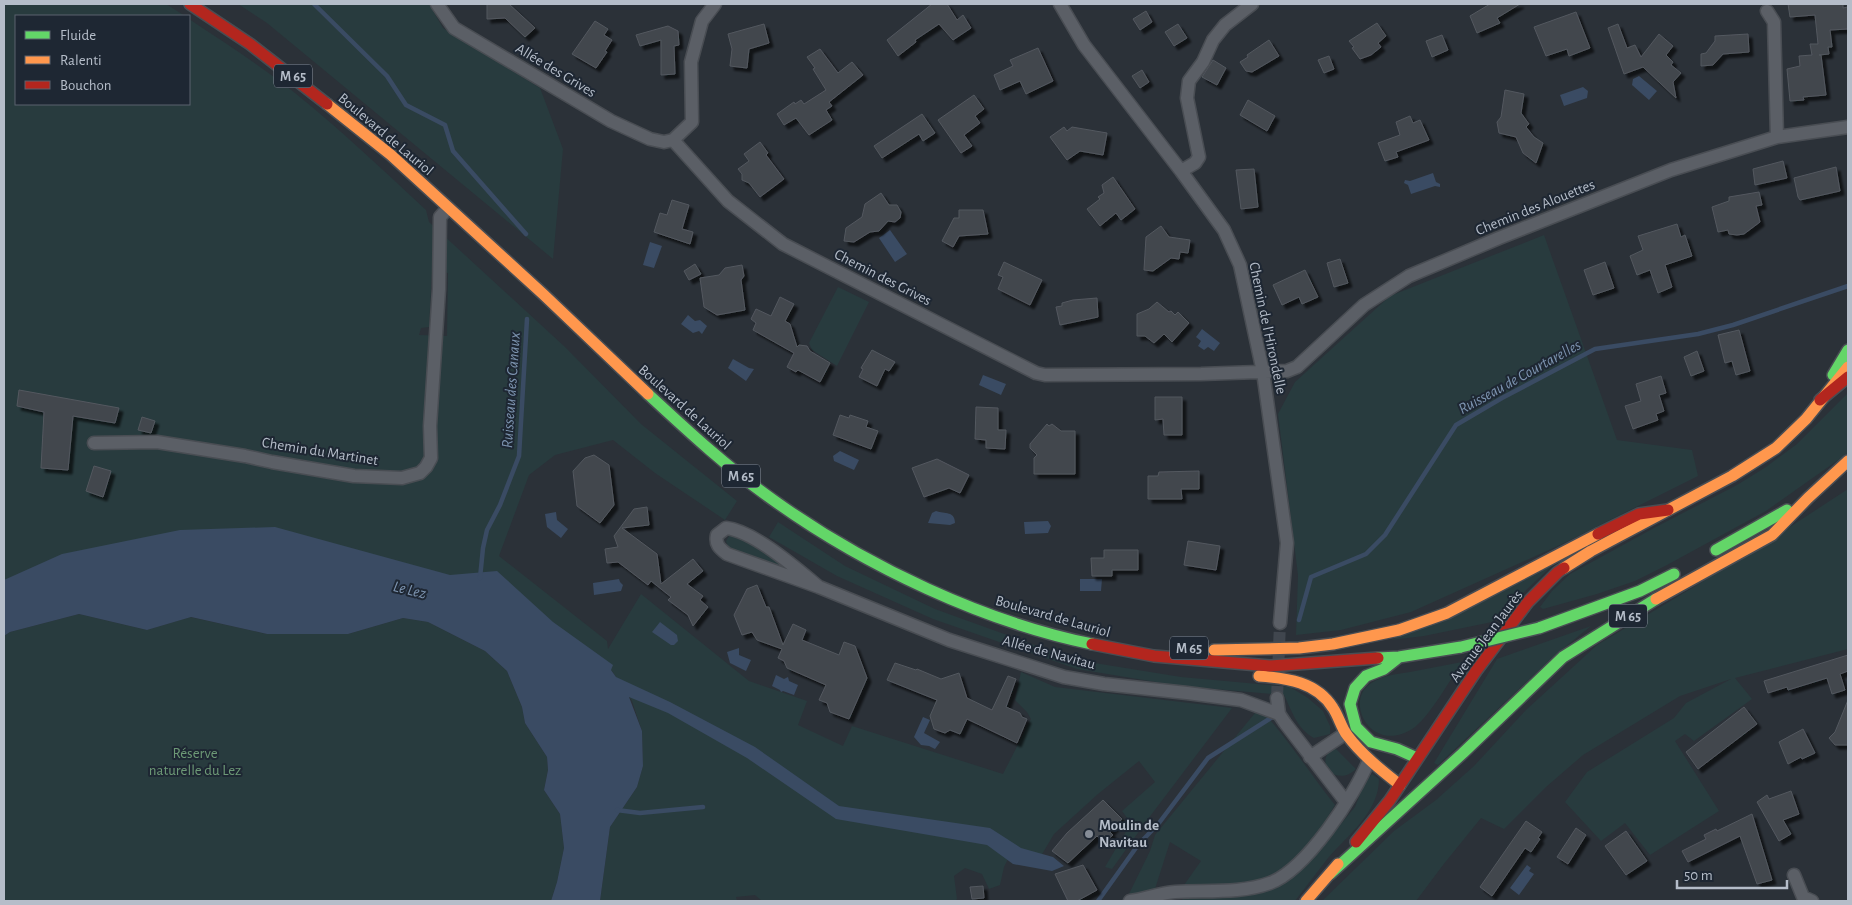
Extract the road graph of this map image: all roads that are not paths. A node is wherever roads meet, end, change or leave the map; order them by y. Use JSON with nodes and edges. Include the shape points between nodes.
{"nodes":[{"id":1,"x":190,"y":4,"type":"edge"},
{"id":2,"x":437,"y":4,"type":"edge"},
{"id":3,"x":715,"y":4,"type":"edge"},
{"id":4,"x":1060,"y":4,"type":"edge"},
{"id":5,"x":1252,"y":4,"type":"edge"},
{"id":6,"x":1767,"y":11,"type":"dead end"},
{"id":7,"x":1848,"y":127,"type":"edge"},
{"id":8,"x":1777,"y":137,"type":"junction"},
{"id":9,"x":673,"y":140,"type":"junction"},
{"id":10,"x":1181,"y":171,"type":"junction"},
{"id":11,"x":448,"y":208,"type":"junction"},
{"id":12,"x":1848,"y":350,"type":"edge"},
{"id":13,"x":1848,"y":367,"type":"edge"},
{"id":14,"x":1263,"y":372,"type":"junction"},
{"id":15,"x":1848,"y":377,"type":"edge"},
{"id":16,"x":1820,"y":400,"type":"junction"},
{"id":17,"x":94,"y":443,"type":"dead end"},
{"id":18,"x":1848,"y":461,"type":"edge"},
{"id":19,"x":1848,"y":473,"type":"edge"},
{"id":20,"x":1808,"y":498,"type":"junction"},
{"id":21,"x":1668,"y":510,"type":"junction"},
{"id":22,"x":1706,"y":556,"type":"dead end"},
{"id":23,"x":1688,"y":566,"type":"dead end"},
{"id":24,"x":819,"y":587,"type":"junction"},
{"id":25,"x":1002,"y":620,"type":"junction"},
{"id":26,"x":1280,"y":623,"type":"tunnel mouth"},
{"id":27,"x":1143,"y":642,"type":"dead end"},
{"id":28,"x":1172,"y":646,"type":"dead end"},
{"id":29,"x":1154,"y":656,"type":"junction"},
{"id":30,"x":1399,"y":657,"type":"junction"},
{"id":31,"x":1173,"y":670,"type":"dead end"},
{"id":32,"x":1244,"y":676,"type":"dead end"},
{"id":33,"x":1277,"y":698,"type":"tunnel mouth"},
{"id":34,"x":1279,"y":714,"type":"junction"},
{"id":35,"x":1351,"y":730,"type":"junction"},
{"id":36,"x":1371,"y":742,"type":"junction"},
{"id":37,"x":1310,"y":757,"type":"junction"},
{"id":38,"x":1417,"y":758,"type":"junction"},
{"id":39,"x":1369,"y":760,"type":"junction"},
{"id":40,"x":1400,"y":785,"type":"junction"},
{"id":41,"x":1346,"y":802,"type":"junction"},
{"id":42,"x":1330,"y":874,"type":"junction"},
{"id":43,"x":1794,"y":875,"type":"dead end"},
{"id":44,"x":1130,"y":901,"type":"edge"},
{"id":45,"x":1306,"y":901,"type":"edge"},
{"id":46,"x":1812,"y":901,"type":"edge"}],
"edges":[{"from":1,"to":11,"type":"main road","name":"Boulevard de Lauriol","number":"M 65","via":[[296,78],[391,155]]},
{"from":2,"to":9,"type":"street","name":"Allée des Grives","via":[[454,28],[611,122],[650,139]]},
{"from":3,"to":9,"type":"street","via":[[702,21],[691,62],[692,122]]},
{"from":4,"to":10,"type":"street","name":"Chemin de l'Hirondelle","via":[[1084,46]]},
{"from":5,"to":10,"type":"street","via":[[1225,25],[1189,81],[1187,98],[1198,157],[1195,163]]},
{"from":6,"to":8,"type":"street","via":[[1774,22]]},
{"from":7,"to":8,"type":"street","name":"Chemin des Alouettes"},
{"from":8,"to":14,"type":"street","name":"Chemin des Alouettes","via":[[1671,170],[1409,276],[1364,305],[1296,367],[1287,371]]},
{"from":9,"to":14,"type":"street","name":"Chemin des Grives","via":[[728,201],[783,244],[1036,373]]},
{"from":10,"to":14,"type":"street","name":"Chemin de l'Hirondelle","via":[[1224,230],[1240,265]]},
{"from":11,"to":17,"type":"street","name":"Chemin du Martinet","via":[[440,217],[431,458],[420,473],[402,478],[354,476],[157,442]]},
{"from":11,"to":25,"type":"main road","name":"Boulevard de Lauriol","number":"M 65","via":[[704,446],[774,501],[872,561]]},
{"from":12,"to":16,"type":"main road","name":"Avenue Jean Jaurès"},
{"from":13,"to":16,"type":"main road","name":"Avenue Jean Jaurès"},
{"from":14,"to":26,"type":"street","name":"Chemin de l'Hirondelle","via":[[1287,543]]},
{"from":15,"to":16,"type":"main road"},
{"from":16,"to":21,"type":"main road","name":"Avenue Jean Jaurès","via":[[1806,419],[1776,448]]},
{"from":18,"to":20,"type":"main road","number":"M 65"},
{"from":19,"to":20,"type":"main road","number":"M 65"},
{"from":20,"to":22,"type":"main road","number":"M 65"},
{"from":20,"to":42,"type":"main road","number":"M 65","via":[[1772,535],[1666,593],[1563,657]]},
{"from":21,"to":28,"type":"main road","number":"M 65","via":[[1639,514],[1447,613],[1399,630],[1300,648],[1219,650]]},
{"from":21,"to":38,"type":"main road","name":"Avenue Jean Jaurès","via":[[1558,572],[1528,602]]},
{"from":23,"to":30,"type":"main road","number":"M 65","bridge":true,"via":[[1640,591],[1539,628],[1462,647]]},
{"from":24,"to":24,"type":"street","name":"Allée de Navitau","via":[[740,532],[726,528],[717,535],[718,547],[727,554]]},
{"from":24,"to":34,"type":"street","name":"Allée de Navitau","via":[[949,640],[1064,677],[1241,700]]},
{"from":25,"to":27,"type":"main road","number":"M 65"},
{"from":25,"to":29,"type":"main road","name":"Boulevard de Lauriol","number":"M 65","via":[[1069,640]]},
{"from":29,"to":30,"type":"main road","name":"Boulevard de Lauriol","number":"M 65","via":[[1270,666]]},
{"from":29,"to":31,"type":"main road","number":"M 65"},
{"from":30,"to":35,"type":"main road","number":"M 65","via":[[1384,669],[1366,676],[1355,688],[1350,704]]},
{"from":32,"to":35,"type":"main road","number":"M 65","via":[[1288,679],[1311,686]]},
{"from":33,"to":34,"type":"street"},
{"from":34,"to":37,"type":"street"},
{"from":35,"to":36,"type":"main road","number":"M 65"},
{"from":35,"to":37,"type":"street"},
{"from":35,"to":39,"type":"main road","number":"M 65"},
{"from":36,"to":38,"type":"main road","number":"M 65"},
{"from":36,"to":39,"type":"main road"},
{"from":37,"to":41,"type":"street"},
{"from":38,"to":40,"type":"main road","name":"Avenue Jean Jaurès"},
{"from":39,"to":40,"type":"main road","number":"M 65"},
{"from":39,"to":41,"type":"street"},
{"from":40,"to":42,"type":"main road","name":"Avenue Jean Jaurès"},
{"from":41,"to":44,"type":"street","via":[[1316,845],[1296,866],[1271,883],[1210,892],[1172,892]]},
{"from":42,"to":45,"type":"main road","name":"Avenue Jean Jaurès"},
{"from":43,"to":46,"type":"street","via":[[1803,897]]}]}
